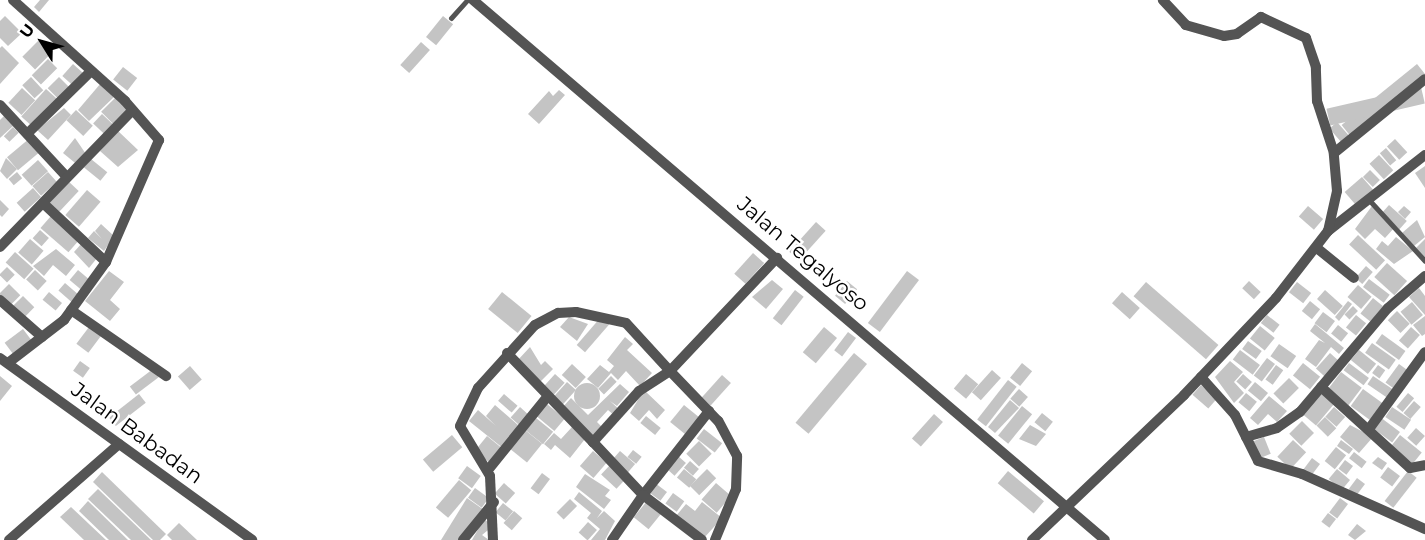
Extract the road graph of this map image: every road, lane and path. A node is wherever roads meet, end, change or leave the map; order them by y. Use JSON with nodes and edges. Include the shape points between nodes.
{"nodes":[{"id":1,"x":13,"y":0,"type":"edge"},
{"id":2,"x":467,"y":0,"type":"edge"},
{"id":3,"x":473,"y":0,"type":"edge"},
{"id":4,"x":1163,"y":0,"type":"edge"},
{"id":5,"x":451,"y":18,"type":"dead end"},
{"id":6,"x":91,"y":71,"type":"junction"},
{"id":7,"x":1425,"y":79,"type":"edge"},
{"id":8,"x":0,"y":105,"type":"edge"},
{"id":9,"x":132,"y":111,"type":"junction"},
{"id":10,"x":28,"y":133,"type":"junction"},
{"id":11,"x":1334,"y":153,"type":"junction"},
{"id":12,"x":1425,"y":155,"type":"edge"},
{"id":13,"x":67,"y":177,"type":"junction"},
{"id":14,"x":1370,"y":201,"type":"junction"},
{"id":15,"x":43,"y":203,"type":"junction"},
{"id":16,"x":1328,"y":231,"type":"junction"},
{"id":17,"x":0,"y":247,"type":"edge"},
{"id":18,"x":1318,"y":249,"type":"junction"},
{"id":19,"x":777,"y":258,"type":"junction"},
{"id":20,"x":1425,"y":261,"type":"edge"},
{"id":21,"x":106,"y":262,"type":"junction"},
{"id":22,"x":1425,"y":276,"type":"edge"},
{"id":23,"x":1354,"y":278,"type":"dead end"},
{"id":24,"x":0,"y":300,"type":"edge"},
{"id":25,"x":71,"y":310,"type":"junction"},
{"id":26,"x":42,"y":337,"type":"junction"},
{"id":27,"x":1425,"y":352,"type":"edge"},
{"id":28,"x":507,"y":353,"type":"junction"},
{"id":29,"x":4,"y":361,"type":"edge"},
{"id":30,"x":670,"y":371,"type":"junction"},
{"id":31,"x":166,"y":376,"type":"dead end"},
{"id":32,"x":1201,"y":377,"type":"junction"},
{"id":33,"x":1321,"y":387,"type":"junction"},
{"id":34,"x":548,"y":396,"type":"junction"},
{"id":35,"x":709,"y":411,"type":"junction"},
{"id":36,"x":1369,"y":429,"type":"junction"},
{"id":37,"x":1246,"y":437,"type":"junction"},
{"id":38,"x":593,"y":442,"type":"junction"},
{"id":39,"x":119,"y":444,"type":"junction"},
{"id":40,"x":1425,"y":465,"type":"edge"},
{"id":41,"x":488,"y":470,"type":"junction"},
{"id":42,"x":643,"y":495,"type":"junction"},
{"id":43,"x":494,"y":502,"type":"junction"},
{"id":44,"x":1068,"y":507,"type":"junction"},
{"id":45,"x":1425,"y":529,"type":"edge"},
{"id":46,"x":244,"y":538,"type":"edge"},
{"id":47,"x":9,"y":540,"type":"edge"},
{"id":48,"x":463,"y":540,"type":"edge"},
{"id":49,"x":493,"y":540,"type":"edge"},
{"id":50,"x":612,"y":540,"type":"edge"},
{"id":51,"x":702,"y":540,"type":"edge"},
{"id":52,"x":715,"y":540,"type":"edge"},
{"id":53,"x":1032,"y":540,"type":"edge"},
{"id":54,"x":1105,"y":540,"type":"edge"}],
"edges":[{"from":1,"to":6,"type":"street"},
{"from":2,"to":5,"type":"lane"},
{"from":3,"to":19,"type":"street","name":"Jalan Tegalyoso"},
{"from":4,"to":11,"type":"street","via":[[1176,19],[1205,30],[1231,36],[1261,16],[1306,38],[1316,68],[1317,101]]},
{"from":6,"to":9,"type":"street"},
{"from":6,"to":10,"type":"street"},
{"from":7,"to":11,"type":"street"},
{"from":8,"to":10,"type":"street"},
{"from":9,"to":13,"type":"street","via":[[81,168]]},
{"from":9,"to":21,"type":"street","via":[[159,142]]},
{"from":10,"to":13,"type":"street"},
{"from":11,"to":16,"type":"street","via":[[1337,192]]},
{"from":12,"to":14,"type":"street"},
{"from":13,"to":15,"type":"street"},
{"from":14,"to":16,"type":"street"},
{"from":14,"to":20,"type":"lane"},
{"from":15,"to":17,"type":"street"},
{"from":15,"to":21,"type":"street"},
{"from":16,"to":18,"type":"street"},
{"from":18,"to":23,"type":"street"},
{"from":18,"to":32,"type":"street"},
{"from":19,"to":30,"type":"street"},
{"from":19,"to":44,"type":"street","name":"Jalan Tegalyoso"},
{"from":21,"to":25,"type":"street"},
{"from":22,"to":33,"type":"street","via":[[1388,308]]},
{"from":24,"to":26,"type":"street"},
{"from":25,"to":26,"type":"street"},
{"from":25,"to":31,"type":"street"},
{"from":26,"to":29,"type":"street"},
{"from":27,"to":36,"type":"street"},
{"from":28,"to":30,"type":"street","via":[[535,326],[558,313],[576,312],[626,323]]},
{"from":28,"to":34,"type":"street"},
{"from":28,"to":41,"type":"street","via":[[478,387],[460,426]]},
{"from":29,"to":39,"type":"street","name":"Jalan Babadan"},
{"from":30,"to":35,"type":"street"},
{"from":30,"to":38,"type":"street","via":[[639,391]]},
{"from":32,"to":37,"type":"street","via":[[1222,398]]},
{"from":32,"to":44,"type":"street"},
{"from":33,"to":36,"type":"street"},
{"from":33,"to":37,"type":"street","via":[[1278,429]]},
{"from":34,"to":38,"type":"street"},
{"from":34,"to":41,"type":"street"},
{"from":35,"to":42,"type":"street"},
{"from":35,"to":52,"type":"street","via":[[731,439],[737,456],[736,489]]},
{"from":36,"to":40,"type":"street","via":[[1410,468]]},
{"from":37,"to":45,"type":"street","via":[[1258,460],[1302,474]]},
{"from":38,"to":42,"type":"street"},
{"from":39,"to":46,"type":"street","name":"Jalan Babadan"},
{"from":39,"to":47,"type":"street"},
{"from":41,"to":43,"type":"street"},
{"from":42,"to":50,"type":"street"},
{"from":42,"to":51,"type":"street"},
{"from":43,"to":48,"type":"street"},
{"from":43,"to":49,"type":"street"},
{"from":44,"to":53,"type":"street"},
{"from":44,"to":54,"type":"street","name":"Jalan Tegalyoso"}]}
